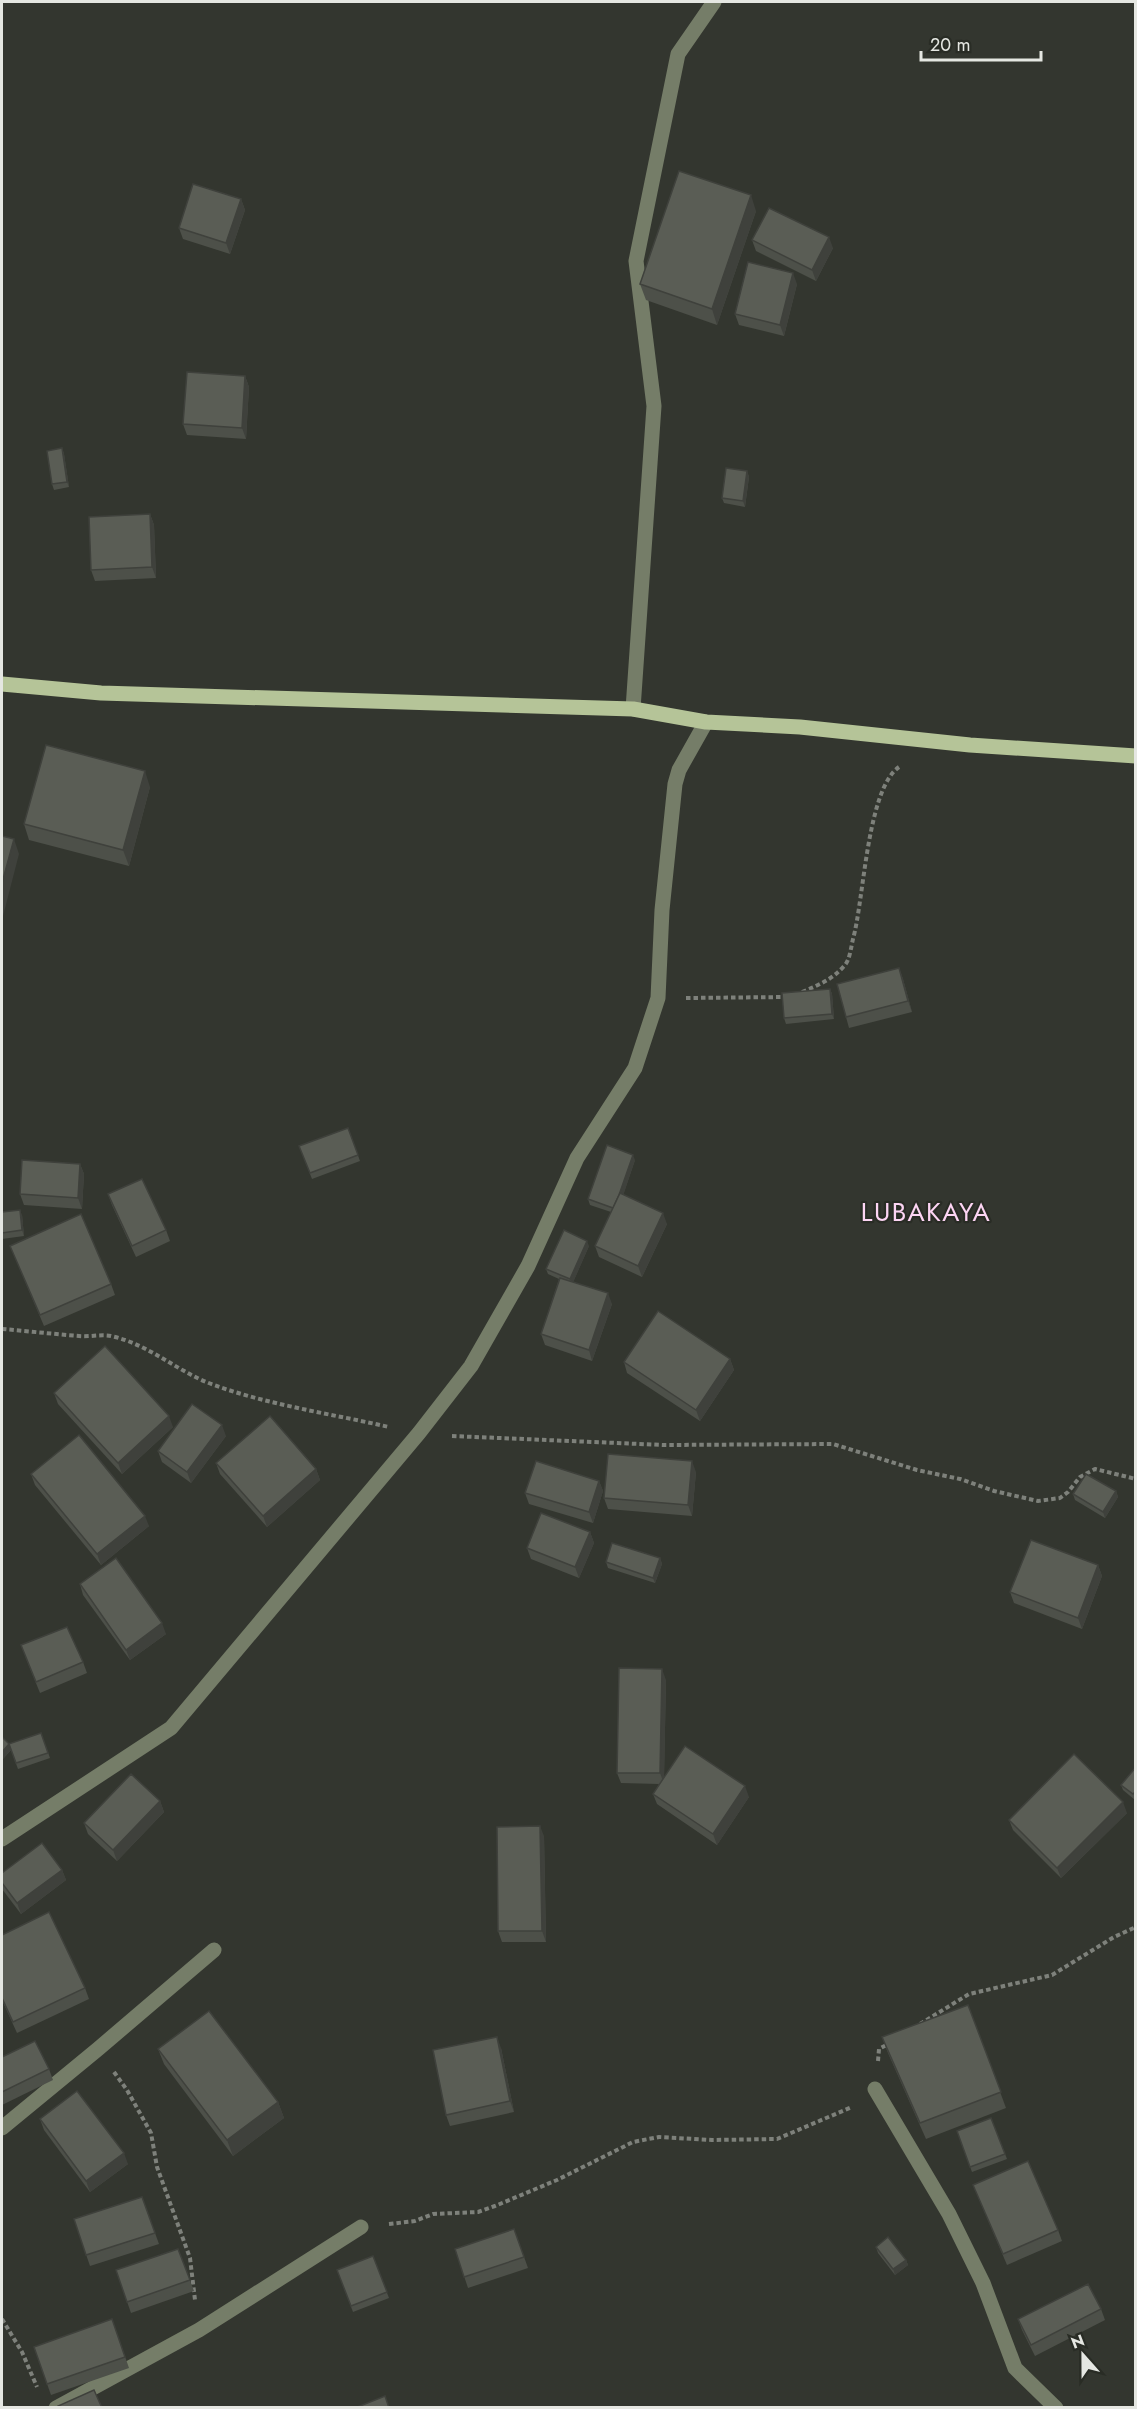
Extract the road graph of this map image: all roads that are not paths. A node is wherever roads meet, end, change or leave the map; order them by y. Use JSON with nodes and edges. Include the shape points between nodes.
{"nodes":[{"id":1,"x":714,"y":2,"type":"edge"},
{"id":2,"x":2,"y":684,"type":"edge"},
{"id":3,"x":633,"y":709,"type":"junction"},
{"id":4,"x":706,"y":722,"type":"junction"},
{"id":5,"x":1136,"y":756,"type":"edge"},
{"id":6,"x":2,"y":1839,"type":"edge"},
{"id":7,"x":214,"y":1950,"type":"dead end"},
{"id":8,"x":875,"y":2089,"type":"road end"},
{"id":9,"x":2,"y":2128,"type":"edge"},
{"id":10,"x":361,"y":2227,"type":"road end"},
{"id":11,"x":56,"y":2408,"type":"edge"},
{"id":12,"x":1056,"y":2408,"type":"edge"}],
"edges":[{"from":1,"to":3,"type":"street","via":[[678,54],[636,261],[654,406]]},
{"from":2,"to":3,"type":"main road","via":[[101,693]]},
{"from":3,"to":4,"type":"main road"},
{"from":4,"to":5,"type":"main road"},
{"from":4,"to":6,"type":"street","via":[[675,784],[658,998],[628,1081],[578,1158],[528,1266],[471,1366],[171,1728]]},
{"from":7,"to":9,"type":"street"},
{"from":8,"to":12,"type":"street","via":[[950,2214],[983,2283],[1015,2368]]},
{"from":10,"to":11,"type":"street","via":[[199,2330]]}]}
